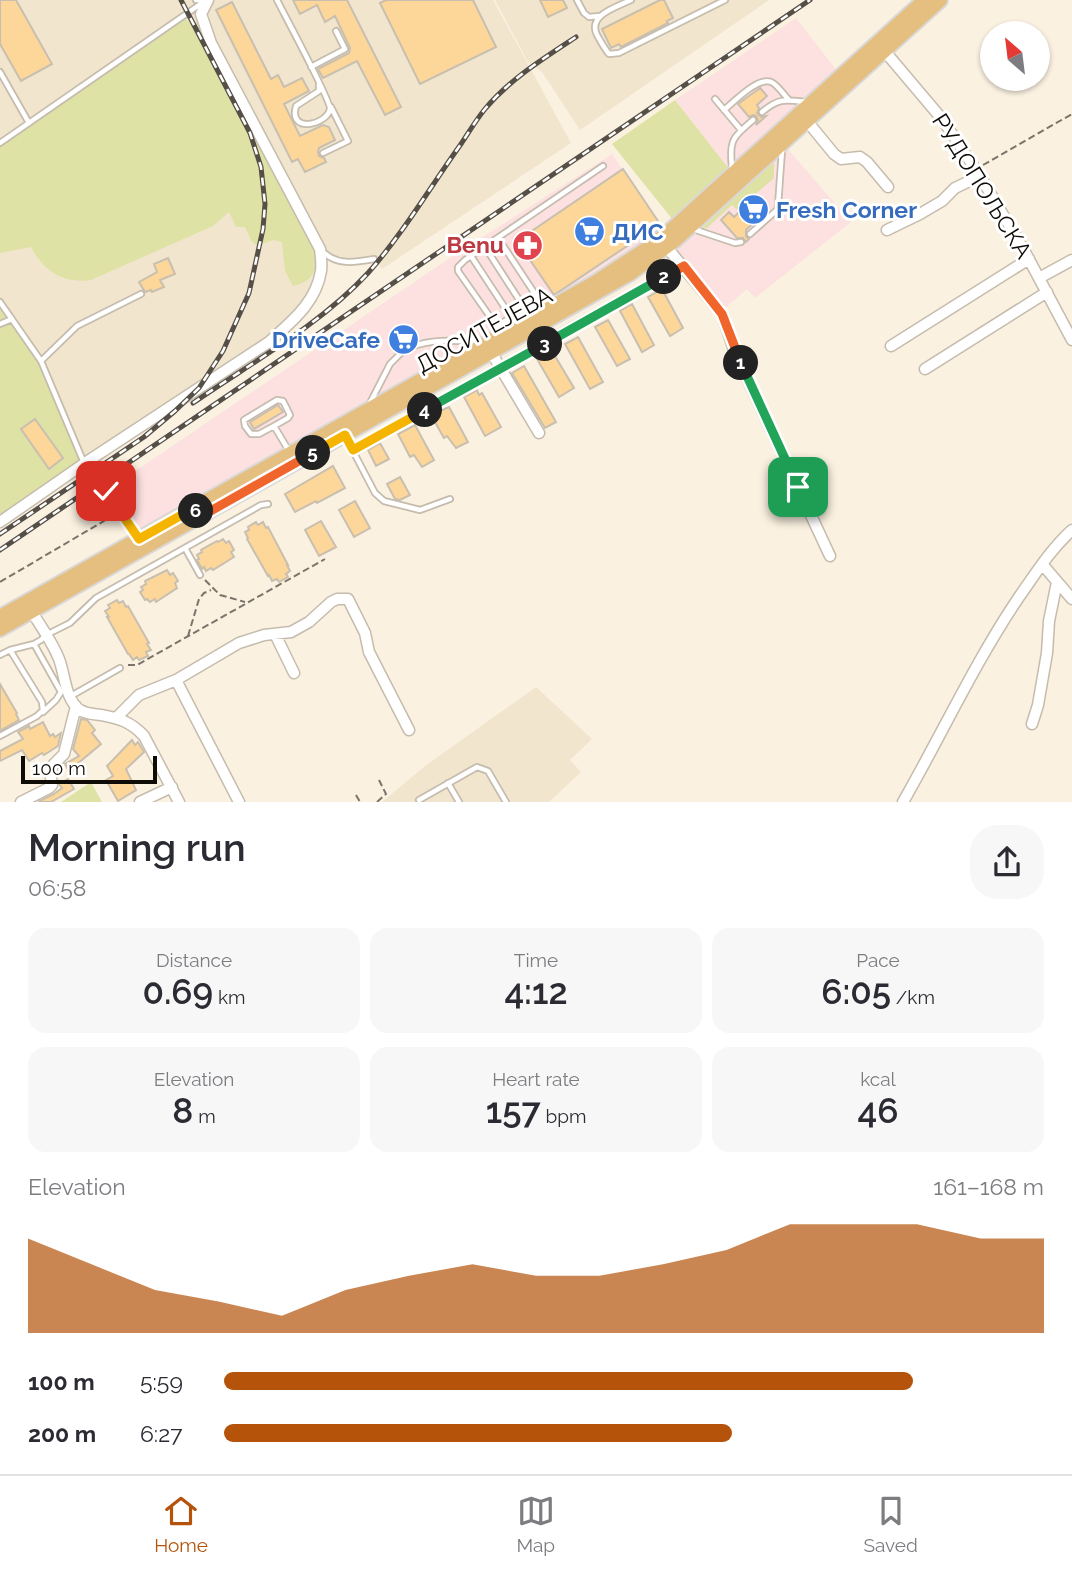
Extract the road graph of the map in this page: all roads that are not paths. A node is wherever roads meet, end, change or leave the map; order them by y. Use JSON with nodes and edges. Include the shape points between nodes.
{"nodes":[{"id":1,"x":207,"y":0,"type":"edge"},
{"id":2,"x":277,"y":0,"type":"edge"},
{"id":3,"x":577,"y":0,"type":"edge"},
{"id":4,"x":631,"y":0,"type":"edge"},
{"id":5,"x":725,"y":0,"type":"edge"},
{"id":6,"x":925,"y":0,"type":"edge"},
{"id":7,"x":940,"y":0,"type":"edge"},
{"id":8,"x":599,"y":16,"type":"junction"},
{"id":9,"x":336,"y":31,"type":"dead end"},
{"id":10,"x":881,"y":46,"type":"junction"},
{"id":11,"x":311,"y":67,"type":"junction"},
{"id":12,"x":0,"y":72,"type":"edge"},
{"id":13,"x":319,"y":83,"type":"junction"},
{"id":14,"x":715,"y":99,"type":"dead end"},
{"id":15,"x":789,"y":100,"type":"junction"},
{"id":16,"x":329,"y":103,"type":"junction"},
{"id":17,"x":811,"y":103,"type":"junction"},
{"id":18,"x":724,"y":110,"type":"junction"},
{"id":19,"x":762,"y":112,"type":"dead end"},
{"id":20,"x":753,"y":120,"type":"dead end"},
{"id":21,"x":807,"y":121,"type":"junction"},
{"id":22,"x":29,"y":123,"type":"junction"},
{"id":23,"x":741,"y":130,"type":"junction"},
{"id":24,"x":0,"y":143,"type":"edge"},
{"id":25,"x":783,"y":143,"type":"junction"},
{"id":26,"x":323,"y":153,"type":"dead end"},
{"id":27,"x":603,"y":166,"type":"dead end"},
{"id":28,"x":978,"y":172,"type":"junction"},
{"id":29,"x":733,"y":174,"type":"junction"},
{"id":30,"x":888,"y":187,"type":"dead end"},
{"id":31,"x":689,"y":228,"type":"junction"},
{"id":32,"x":887,"y":230,"type":"dead end"},
{"id":33,"x":750,"y":234,"type":"dead end"},
{"id":34,"x":498,"y":238,"type":"junction"},
{"id":35,"x":741,"y":242,"type":"dead end"},
{"id":36,"x":663,"y":243,"type":"junction"},
{"id":37,"x":485,"y":247,"type":"junction"},
{"id":38,"x":320,"y":249,"type":"junction"},
{"id":39,"x":471,"y":256,"type":"junction"},
{"id":40,"x":374,"y":259,"type":"dead end"},
{"id":41,"x":1029,"y":259,"type":"junction"},
{"id":42,"x":1072,"y":260,"type":"edge"},
{"id":43,"x":684,"y":266,"type":"junction"},
{"id":44,"x":1039,"y":278,"type":"junction"},
{"id":45,"x":1047,"y":292,"type":"junction"},
{"id":46,"x":141,"y":294,"type":"dead end"},
{"id":47,"x":0,"y":302,"type":"edge"},
{"id":48,"x":525,"y":309,"type":"junction"},
{"id":49,"x":511,"y":317,"type":"junction"},
{"id":50,"x":12,"y":320,"type":"junction"},
{"id":51,"x":0,"y":324,"type":"edge"},
{"id":52,"x":502,"y":335,"type":"junction"},
{"id":53,"x":1072,"y":340,"type":"edge"},
{"id":54,"x":891,"y":346,"type":"dead end"},
{"id":55,"x":411,"y":347,"type":"dead end"},
{"id":56,"x":489,"y":348,"type":"junction"},
{"id":57,"x":403,"y":351,"type":"dead end"},
{"id":58,"x":41,"y":361,"type":"junction"},
{"id":59,"x":500,"y":369,"type":"junction"},
{"id":60,"x":925,"y":369,"type":"dead end"},
{"id":61,"x":366,"y":412,"type":"junction"},
{"id":62,"x":274,"y":426,"type":"junction"},
{"id":63,"x":343,"y":430,"type":"junction"},
{"id":64,"x":538,"y":433,"type":"dead end"},
{"id":65,"x":353,"y":450,"type":"junction"},
{"id":66,"x":290,"y":454,"type":"junction"},
{"id":67,"x":85,"y":463,"type":"junction"},
{"id":68,"x":450,"y":499,"type":"dead end"},
{"id":69,"x":268,"y":504,"type":"dead end"},
{"id":70,"x":197,"y":512,"type":"junction"},
{"id":71,"x":0,"y":522,"type":"edge"},
{"id":72,"x":1072,"y":530,"type":"edge"},
{"id":73,"x":185,"y":548,"type":"junction"},
{"id":74,"x":830,"y":556,"type":"dead end"},
{"id":75,"x":1042,"y":564,"type":"junction"},
{"id":76,"x":200,"y":575,"type":"road end"},
{"id":77,"x":1057,"y":582,"type":"junction"},
{"id":78,"x":1072,"y":599,"type":"edge"},
{"id":79,"x":29,"y":607,"type":"junction"},
{"id":80,"x":0,"y":617,"type":"edge"},
{"id":81,"x":0,"y":629,"type":"edge"},
{"id":82,"x":275,"y":634,"type":"junction"},
{"id":83,"x":46,"y":635,"type":"junction"},
{"id":84,"x":34,"y":644,"type":"junction"},
{"id":85,"x":10,"y":650,"type":"junction"},
{"id":86,"x":0,"y":655,"type":"edge"},
{"id":87,"x":120,"y":668,"type":"road end"},
{"id":88,"x":294,"y":673,"type":"dead end"},
{"id":89,"x":176,"y":680,"type":"junction"},
{"id":90,"x":70,"y":696,"type":"junction"},
{"id":91,"x":76,"y":706,"type":"junction"},
{"id":92,"x":37,"y":716,"type":"junction"},
{"id":93,"x":116,"y":718,"type":"junction"},
{"id":94,"x":1032,"y":724,"type":"dead end"},
{"id":95,"x":409,"y":730,"type":"dead end"},
{"id":96,"x":0,"y":736,"type":"edge"},
{"id":97,"x":448,"y":783,"type":"junction"},
{"id":98,"x":172,"y":787,"type":"junction"},
{"id":99,"x":419,"y":800,"type":"dead end"},
{"id":100,"x":21,"y":802,"type":"edge"},
{"id":101,"x":140,"y":802,"type":"edge"},
{"id":102,"x":179,"y":802,"type":"edge"},
{"id":103,"x":239,"y":802,"type":"edge"},
{"id":104,"x":459,"y":802,"type":"edge"},
{"id":105,"x":506,"y":802,"type":"edge"},
{"id":106,"x":903,"y":802,"type":"edge"}],
"edges":[{"from":1,"to":22,"type":"lane"},
{"from":1,"to":38,"type":"street","via":[[201,14],[211,43]]},
{"from":2,"to":11,"type":"lane"},
{"from":3,"to":8,"type":"lane","via":[[589,17]]},
{"from":4,"to":8,"type":"lane"},
{"from":5,"to":8,"type":"lane","via":[[619,53],[610,54],[594,30]]},
{"from":6,"to":10,"type":"main road","name":"ДОСИТЕЈЕВА"},
{"from":7,"to":10,"type":"main road","name":"ДОСИТЕЈЕВА"},
{"from":9,"to":11,"type":"lane","via":[[345,50]]},
{"from":10,"to":17,"type":"main road","name":"ДОСИТЕЈЕВА"},
{"from":10,"to":21,"type":"main road","name":"ДОСИТЕЈЕВА"},
{"from":10,"to":28,"type":"street","name":"РУДОПОЉСКА","via":[[942,119]]},
{"from":11,"to":13,"type":"lane"},
{"from":12,"to":22,"type":"lane"},
{"from":13,"to":16,"type":"lane"},
{"from":13,"to":16,"type":"lane","via":[[317,93],[296,106],[296,118],[310,124],[327,115]]},
{"from":14,"to":18,"type":"lane"},
{"from":15,"to":17,"type":"lane"},
{"from":15,"to":18,"type":"lane","via":[[767,80]]},
{"from":15,"to":19,"type":"lane","via":[[775,102]]},
{"from":16,"to":26,"type":"lane","via":[[348,141]]},
{"from":17,"to":29,"type":"main road","name":"ДОСИТЕЈЕВА"},
{"from":18,"to":23,"type":"lane"},
{"from":20,"to":23,"type":"lane"},
{"from":21,"to":25,"type":"main road","name":"ДОСИТЕЈЕВА"},
{"from":21,"to":30,"type":"street","via":[[834,154],[841,159],[860,157]]},
{"from":22,"to":24,"type":"lane"},
{"from":23,"to":29,"type":"lane","via":[[730,148]]},
{"from":25,"to":31,"type":"main road","name":"ДОСИТЕЈЕВА"},
{"from":25,"to":33,"type":"lane","via":[[777,210]]},
{"from":27,"to":34,"type":"lane"},
{"from":28,"to":32,"type":"street","via":[[942,201]]},
{"from":28,"to":41,"type":"street","name":"РУДОПОЉСКА"},
{"from":29,"to":36,"type":"main road","name":"ДОСИТЕЈЕВА"},
{"from":31,"to":35,"type":"lane"},
{"from":31,"to":36,"type":"main road","name":"ДОСИТЕЈЕВА"},
{"from":34,"to":37,"type":"lane"},
{"from":34,"to":48,"type":"lane","via":[[539,300]]},
{"from":36,"to":43,"type":"street"},
{"from":36,"to":52,"type":"main road","name":"ДОСИТЕЈЕВА","via":[[600,291]]},
{"from":37,"to":39,"type":"lane"},
{"from":37,"to":48,"type":"lane"},
{"from":38,"to":40,"type":"lane","via":[[346,263]]},
{"from":38,"to":67,"type":"street","via":[[316,290],[269,342]]},
{"from":39,"to":49,"type":"lane"},
{"from":39,"to":52,"type":"lane","via":[[458,271]]},
{"from":41,"to":44,"type":"street","name":"РУДОПОЉСКА"},
{"from":41,"to":54,"type":"street"},
{"from":42,"to":44,"type":"street"},
{"from":43,"to":59,"type":"street"},
{"from":43,"to":74,"type":"street","via":[[724,317],[734,350]]},
{"from":44,"to":45,"type":"street","name":"РУДОПОЉСКА"},
{"from":45,"to":53,"type":"street","name":"РУДОПОЉСКА"},
{"from":45,"to":60,"type":"street"},
{"from":46,"to":58,"type":"lane","via":[[77,326]]},
{"from":47,"to":50,"type":"lane"},
{"from":48,"to":49,"type":"lane"},
{"from":49,"to":52,"type":"lane"},
{"from":50,"to":51,"type":"lane"},
{"from":50,"to":58,"type":"lane"},
{"from":52,"to":56,"type":"main road","name":"ДОСИТЕЈЕВА"},
{"from":55,"to":56,"type":"lane","via":[[438,340]]},
{"from":56,"to":59,"type":"street"},
{"from":56,"to":61,"type":"main road","name":"ДОСИТЕЈЕВА"},
{"from":56,"to":63,"type":"main road","name":"ДОСИТЕЈЕВА"},
{"from":57,"to":61,"type":"lane","via":[[390,365]]},
{"from":58,"to":67,"type":"lane"},
{"from":59,"to":64,"type":"street"},
{"from":59,"to":65,"type":"street"},
{"from":61,"to":63,"type":"main road","name":"ДОСИТЕЈЕВА"},
{"from":62,"to":62,"type":"lane","via":[[290,415],[280,400],[244,420],[251,433]]},
{"from":62,"to":66,"type":"lane"},
{"from":63,"to":65,"type":"street"},
{"from":63,"to":66,"type":"main road","name":"ДОСИТЕЈЕВА"},
{"from":63,"to":70,"type":"main road","name":"ДОСИТЕЈЕВА"},
{"from":65,"to":68,"type":"lane","via":[[374,493],[384,501],[420,510]]},
{"from":66,"to":70,"type":"main road","name":"ДОСИТЕЈЕВА"},
{"from":67,"to":71,"type":"street"},
{"from":69,"to":73,"type":"lane"},
{"from":70,"to":79,"type":"main road","name":"ДОСИТЕЈЕВА"},
{"from":70,"to":79,"type":"main road","name":"ДОСИТЕЈЕВА","via":[[139,539]]},
{"from":72,"to":75,"type":"street"},
{"from":73,"to":76,"type":"lane"},
{"from":73,"to":83,"type":"lane","via":[[96,598],[70,623]]},
{"from":75,"to":77,"type":"street"},
{"from":75,"to":106,"type":"street","via":[[971,675]]},
{"from":77,"to":78,"type":"street"},
{"from":77,"to":94,"type":"street"},
{"from":79,"to":80,"type":"main road","name":"ДОСИТЕЈЕВА"},
{"from":79,"to":81,"type":"main road","name":"ДОСИТЕЈЕВА"},
{"from":79,"to":83,"type":"street"},
{"from":82,"to":88,"type":"street"},
{"from":82,"to":89,"type":"street","via":[[239,643]]},
{"from":82,"to":95,"type":"street","via":[[309,622],[337,598],[348,599]]},
{"from":83,"to":84,"type":"lane"},
{"from":83,"to":90,"type":"street"},
{"from":84,"to":85,"type":"lane"},
{"from":84,"to":92,"type":"lane","via":[[61,692]]},
{"from":85,"to":86,"type":"lane"},
{"from":85,"to":92,"type":"lane","via":[[43,706]]},
{"from":87,"to":90,"type":"lane"},
{"from":89,"to":93,"type":"street","via":[[139,695]]},
{"from":89,"to":103,"type":"street"},
{"from":90,"to":91,"type":"street"},
{"from":91,"to":93,"type":"street","via":[[89,714]]},
{"from":91,"to":100,"type":"street","via":[[64,754],[51,767],[52,785]]},
{"from":92,"to":96,"type":"lane"},
{"from":93,"to":98,"type":"street","via":[[129,722],[144,736]]},
{"from":97,"to":99,"type":"lane"},
{"from":97,"to":104,"type":"lane"},
{"from":97,"to":105,"type":"lane","via":[[477,767],[485,769]]},
{"from":98,"to":101,"type":"street"},
{"from":98,"to":102,"type":"street"}]}
